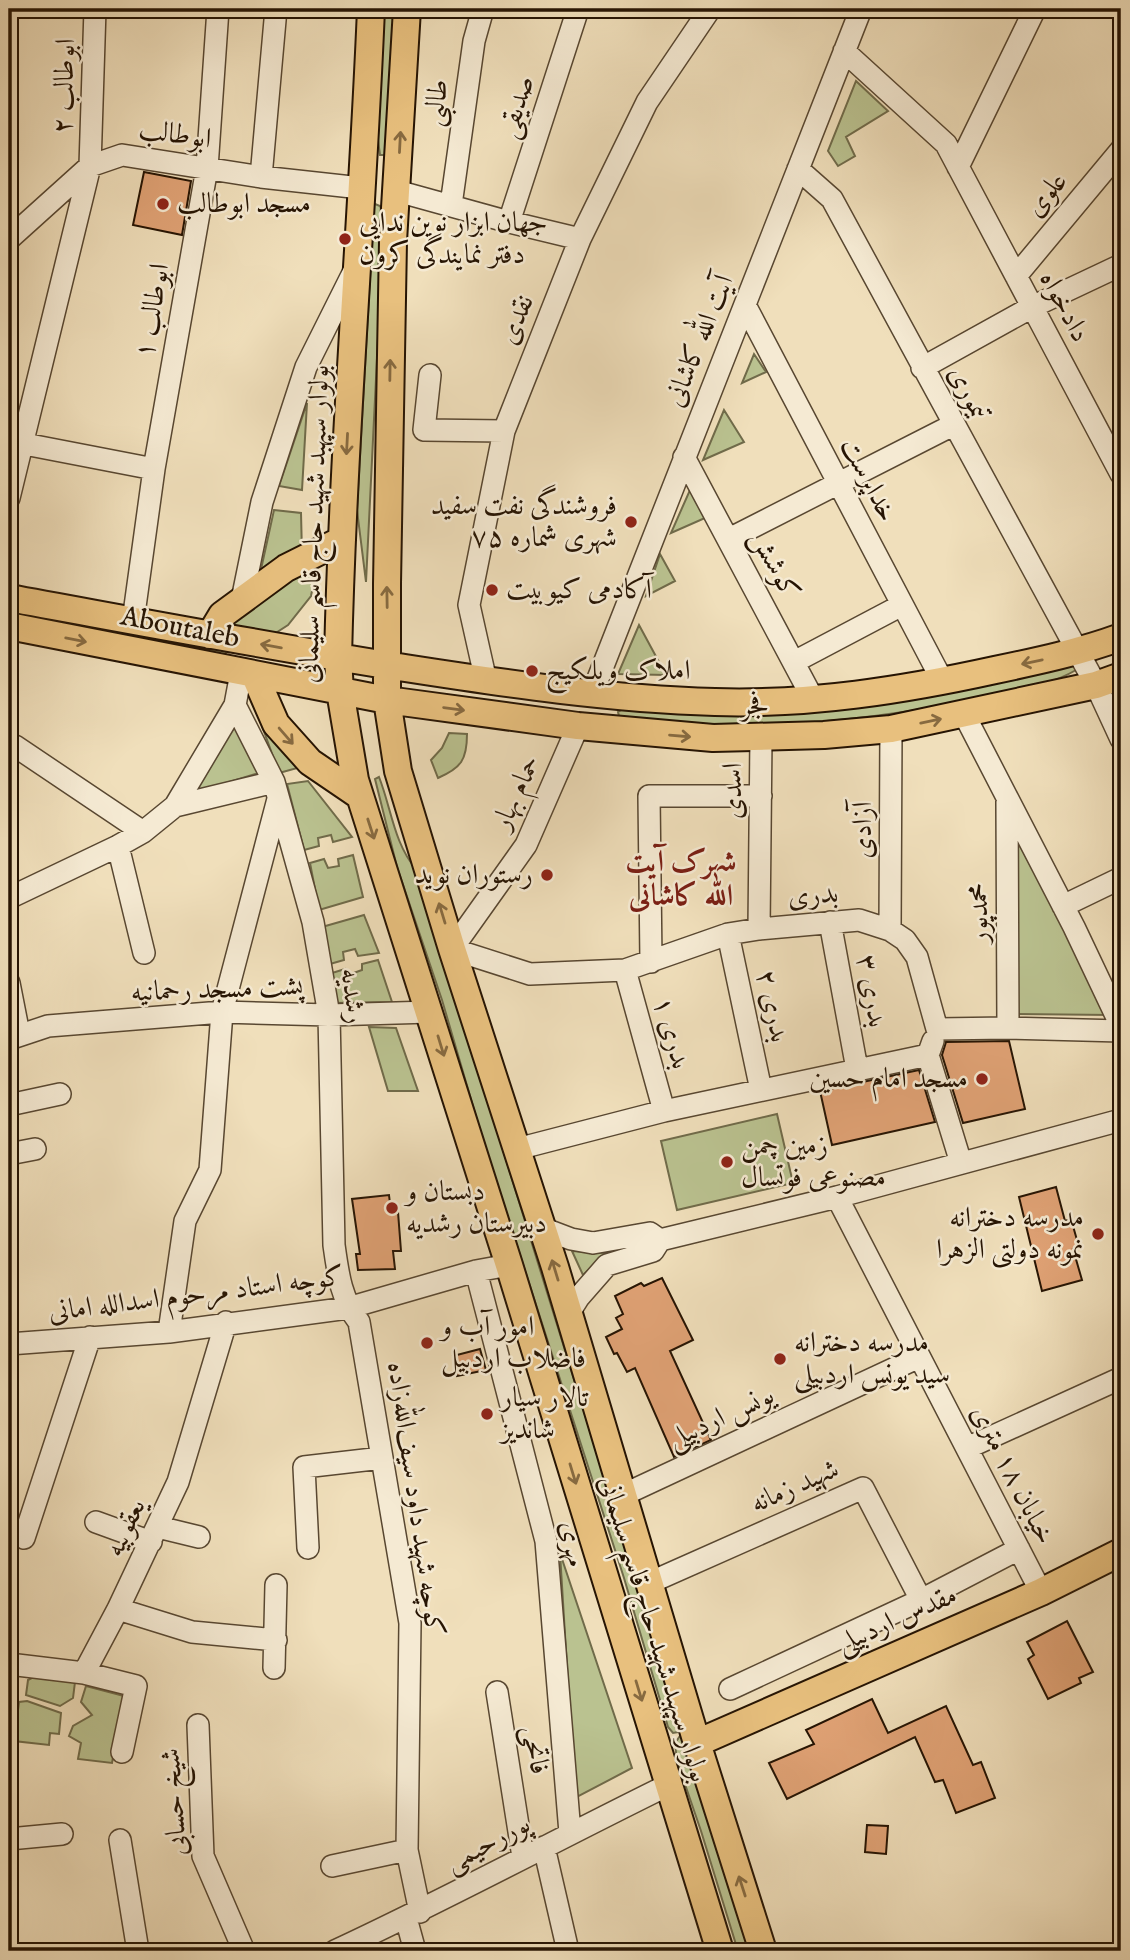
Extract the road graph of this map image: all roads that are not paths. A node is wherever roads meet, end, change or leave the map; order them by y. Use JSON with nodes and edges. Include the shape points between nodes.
{"nodes":[{"id":1,"x":95,"y":9,"type":"edge"},
{"id":2,"x":218,"y":9,"type":"edge"},
{"id":3,"x":276,"y":9,"type":"edge"},
{"id":4,"x":371,"y":9,"type":"edge"},
{"id":5,"x":407,"y":9,"type":"edge"},
{"id":6,"x":483,"y":9,"type":"edge"},
{"id":7,"x":578,"y":9,"type":"edge"},
{"id":8,"x":710,"y":9,"type":"edge"},
{"id":9,"x":861,"y":9,"type":"edge"},
{"id":10,"x":1035,"y":9,"type":"edge"},
{"id":11,"x":845,"y":51,"type":"junction"},
{"id":12,"x":1121,"y":150,"type":"edge"},
{"id":13,"x":90,"y":166,"type":"junction"},
{"id":14,"x":958,"y":167,"type":"junction"},
{"id":15,"x":206,"y":168,"type":"junction"},
{"id":16,"x":798,"y":169,"type":"junction"},
{"id":17,"x":261,"y":177,"type":"junction"},
{"id":18,"x":361,"y":188,"type":"junction"},
{"id":19,"x":397,"y":191,"type":"junction"},
{"id":20,"x":451,"y":205,"type":"junction"},
{"id":21,"x":509,"y":222,"type":"junction"},
{"id":22,"x":9,"y":239,"type":"edge"},
{"id":23,"x":580,"y":239,"type":"junction"},
{"id":24,"x":1121,"y":264,"type":"edge"},
{"id":25,"x":356,"y":267,"type":"junction"},
{"id":26,"x":1016,"y":276,"type":"junction"},
{"id":27,"x":745,"y":304,"type":"junction"},
{"id":28,"x":1032,"y":307,"type":"junction"},
{"id":29,"x":922,"y":368,"type":"junction"},
{"id":30,"x":430,"y":375,"type":"dead end"},
{"id":31,"x":953,"y":425,"type":"junction"},
{"id":32,"x":504,"y":431,"type":"junction"},
{"id":33,"x":15,"y":442,"type":"edge"},
{"id":34,"x":684,"y":457,"type":"junction"},
{"id":35,"x":154,"y":469,"type":"junction"},
{"id":36,"x":1121,"y":474,"type":"edge"},
{"id":37,"x":838,"y":482,"type":"junction"},
{"id":38,"x":9,"y":498,"type":"edge"},
{"id":39,"x":730,"y":539,"type":"junction"},
{"id":40,"x":342,"y":540,"type":"junction"},
{"id":41,"x":9,"y":598,"type":"edge"},
{"id":42,"x":242,"y":600,"type":"junction"},
{"id":43,"x":902,"y":605,"type":"junction"},
{"id":44,"x":133,"y":621,"type":"junction"},
{"id":45,"x":9,"y":626,"type":"edge"},
{"id":46,"x":210,"y":635,"type":"junction"},
{"id":47,"x":1121,"y":637,"type":"edge"},
{"id":48,"x":1078,"y":652,"type":"junction"},
{"id":49,"x":338,"y":658,"type":"junction"},
{"id":50,"x":794,"y":662,"type":"junction"},
{"id":51,"x":387,"y":665,"type":"junction"},
{"id":52,"x":248,"y":674,"type":"junction"},
{"id":53,"x":1121,"y":676,"type":"edge"},
{"id":54,"x":486,"y":681,"type":"junction"},
{"id":55,"x":943,"y":681,"type":"junction"},
{"id":56,"x":1096,"y":685,"type":"junction"},
{"id":57,"x":340,"y":691,"type":"junction"},
{"id":58,"x":592,"y":694,"type":"junction"},
{"id":59,"x":813,"y":699,"type":"junction"},
{"id":60,"x":387,"y":700,"type":"junction"},
{"id":61,"x":235,"y":705,"type":"junction"},
{"id":62,"x":964,"y":714,"type":"junction"},
{"id":63,"x":578,"y":726,"type":"junction"},
{"id":64,"x":891,"y":729,"type":"junction"},
{"id":65,"x":761,"y":737,"type":"junction"},
{"id":66,"x":1121,"y":739,"type":"edge"},
{"id":67,"x":15,"y":746,"type":"dead end"},
{"id":68,"x":276,"y":789,"type":"junction"},
{"id":69,"x":360,"y":796,"type":"junction"},
{"id":70,"x":761,"y":796,"type":"junction"},
{"id":71,"x":1007,"y":797,"type":"junction"},
{"id":72,"x":175,"y":806,"type":"junction"},
{"id":73,"x":143,"y":832,"type":"junction"},
{"id":74,"x":118,"y":846,"type":"junction"},
{"id":75,"x":1121,"y":878,"type":"edge"},
{"id":76,"x":9,"y":898,"type":"edge"},
{"id":77,"x":1063,"y":906,"type":"junction"},
{"id":78,"x":830,"y":922,"type":"junction"},
{"id":79,"x":758,"y":929,"type":"junction"},
{"id":80,"x":890,"y":930,"type":"junction"},
{"id":81,"x":728,"y":934,"type":"junction"},
{"id":82,"x":453,"y":949,"type":"junction"},
{"id":83,"x":144,"y":953,"type":"dead end"},
{"id":84,"x":651,"y":962,"type":"junction"},
{"id":85,"x":625,"y":970,"type":"junction"},
{"id":86,"x":9,"y":983,"type":"edge"},
{"id":87,"x":222,"y":1012,"type":"junction"},
{"id":88,"x":430,"y":1012,"type":"junction"},
{"id":89,"x":329,"y":1015,"type":"junction"},
{"id":90,"x":1007,"y":1028,"type":"junction"},
{"id":91,"x":937,"y":1029,"type":"junction"},
{"id":92,"x":1121,"y":1029,"type":"edge"},
{"id":93,"x":14,"y":1036,"type":"edge"},
{"id":94,"x":928,"y":1055,"type":"junction"},
{"id":95,"x":857,"y":1069,"type":"junction"},
{"id":96,"x":761,"y":1090,"type":"junction"},
{"id":97,"x":60,"y":1094,"type":"dead end"},
{"id":98,"x":9,"y":1105,"type":"edge"},
{"id":99,"x":664,"y":1111,"type":"junction"},
{"id":100,"x":1121,"y":1120,"type":"edge"},
{"id":101,"x":35,"y":1149,"type":"dead end"},
{"id":102,"x":517,"y":1149,"type":"junction"},
{"id":103,"x":9,"y":1154,"type":"edge"},
{"id":104,"x":961,"y":1163,"type":"junction"},
{"id":105,"x":837,"y":1197,"type":"junction"},
{"id":106,"x":542,"y":1228,"type":"junction"},
{"id":107,"x":660,"y":1240,"type":"junction"},
{"id":108,"x":509,"y":1265,"type":"junction"},
{"id":109,"x":476,"y":1271,"type":"junction"},
{"id":110,"x":348,"y":1308,"type":"junction"},
{"id":111,"x":569,"y":1314,"type":"junction"},
{"id":112,"x":225,"y":1325,"type":"junction"},
{"id":113,"x":169,"y":1332,"type":"junction"},
{"id":114,"x":90,"y":1337,"type":"junction"},
{"id":115,"x":9,"y":1343,"type":"edge"},
{"id":116,"x":919,"y":1357,"type":"junction"},
{"id":117,"x":1121,"y":1378,"type":"edge"},
{"id":118,"x":967,"y":1448,"type":"junction"},
{"id":119,"x":382,"y":1458,"type":"junction"},
{"id":120,"x":623,"y":1495,"type":"junction"},
{"id":121,"x":96,"y":1522,"type":"dead end"},
{"id":122,"x":154,"y":1534,"type":"junction"},
{"id":123,"x":199,"y":1537,"type":"dead end"},
{"id":124,"x":24,"y":1538,"type":"dead end"},
{"id":125,"x":308,"y":1548,"type":"dead end"},
{"id":126,"x":1019,"y":1549,"type":"junction"},
{"id":127,"x":1121,"y":1552,"type":"edge"},
{"id":128,"x":649,"y":1583,"type":"junction"},
{"id":129,"x":276,"y":1585,"type":"dead end"},
{"id":130,"x":1041,"y":1592,"type":"junction"},
{"id":131,"x":921,"y":1600,"type":"junction"},
{"id":132,"x":118,"y":1609,"type":"junction"},
{"id":133,"x":276,"y":1640,"type":"junction"},
{"id":134,"x":9,"y":1664,"type":"edge"},
{"id":135,"x":274,"y":1668,"type":"dead end"},
{"id":136,"x":84,"y":1673,"type":"junction"},
{"id":137,"x":730,"y":1689,"type":"dead end"},
{"id":138,"x":498,"y":1692,"type":"dead end"},
{"id":139,"x":198,"y":1725,"type":"dead end"},
{"id":140,"x":697,"y":1743,"type":"junction"},
{"id":141,"x":122,"y":1752,"type":"dead end"},
{"id":142,"x":668,"y":1785,"type":"junction"},
{"id":143,"x":570,"y":1833,"type":"junction"},
{"id":144,"x":62,"y":1834,"type":"dead end"},
{"id":145,"x":9,"y":1839,"type":"edge"},
{"id":146,"x":120,"y":1840,"type":"dead end"},
{"id":147,"x":544,"y":1847,"type":"junction"},
{"id":148,"x":407,"y":1850,"type":"junction"},
{"id":149,"x":523,"y":1857,"type":"junction"},
{"id":150,"x":332,"y":1866,"type":"dead end"},
{"id":151,"x":413,"y":1915,"type":"junction"},
{"id":152,"x":138,"y":1951,"type":"edge"},
{"id":153,"x":244,"y":1951,"type":"edge"},
{"id":154,"x":335,"y":1951,"type":"edge"},
{"id":155,"x":415,"y":1951,"type":"edge"},
{"id":156,"x":568,"y":1951,"type":"edge"},
{"id":157,"x":720,"y":1951,"type":"edge"},
{"id":158,"x":763,"y":1951,"type":"edge"}],
"edges":[{"from":1,"to":13,"type":"street","name":"ابوطالب ۲"},
{"from":2,"to":15,"type":"street","name":"ابوطالب ۱"},
{"from":3,"to":17,"type":"street"},
{"from":4,"to":18,"type":"main road","name":"بولوار سپهبد شهید حاج قاسم سلیمانی"},
{"from":19,"to":5,"type":"main road","name":"بولوار سپهبد شهید حاج قاسم سلیمانی","one_way":true},
{"from":6,"to":20,"type":"street","name":"طالبی","via":[[474,41]]},
{"from":7,"to":21,"type":"street","name":"صدیقی"},
{"from":8,"to":23,"type":"street","name":"نقدی","via":[[647,102]]},
{"from":9,"to":11,"type":"street","name":"آیت الله کاشانی"},
{"from":10,"to":14,"type":"street"},
{"from":11,"to":14,"type":"street","name":"دادخواه","via":[[946,144]]},
{"from":11,"to":16,"type":"street","name":"آیت الله کاشانی"},
{"from":12,"to":26,"type":"street","name":"علوی"},
{"from":13,"to":15,"type":"street","name":"ابوطالب","via":[[122,155]]},
{"from":13,"to":22,"type":"street","name":"ابوطالب"},
{"from":13,"to":33,"type":"street","name":"ابوطالب ۲"},
{"from":14,"to":26,"type":"street","name":"دادخواه"},
{"from":15,"to":17,"type":"street","name":"ابوطالب"},
{"from":15,"to":35,"type":"street","name":"ابوطالب ۱"},
{"from":16,"to":27,"type":"street","name":"آیت الله کاشانی"},
{"from":16,"to":29,"type":"street","name":"تیموری","via":[[832,199]]},
{"from":17,"to":18,"type":"street","name":"ابوطالب"},
{"from":18,"to":19,"type":"main road"},
{"from":18,"to":25,"type":"main road","name":"بولوار سپهبد شهید حاج قاسم سلیمانی"},
{"from":19,"to":20,"type":"street"},
{"from":51,"to":19,"type":"main road","name":"بولوار سپهبد شهید حاج قاسم سلیمانی","one_way":true},
{"from":20,"to":21,"type":"street"},
{"from":21,"to":23,"type":"street"},
{"from":23,"to":32,"type":"street","name":"نقدی"},
{"from":24,"to":28,"type":"street"},
{"from":25,"to":40,"type":"main road","name":"بولوار سپهبد شهید حاج قاسم سلیمانی","one_way":true},
{"from":25,"to":42,"type":"street","via":[[306,367],[262,502]]},
{"from":26,"to":28,"type":"street","name":"دادخواه"},
{"from":27,"to":34,"type":"street","name":"آیت الله کاشانی"},
{"from":27,"to":37,"type":"street","name":"خداپرست"},
{"from":28,"to":29,"type":"street"},
{"from":28,"to":36,"type":"street","name":"دادخواه"},
{"from":29,"to":31,"type":"street","name":"تیموری"},
{"from":30,"to":32,"type":"street","via":[[424,430]]},
{"from":31,"to":37,"type":"street"},
{"from":31,"to":48,"type":"street","name":"تیموری"},
{"from":32,"to":54,"type":"street","name":"نقدی","via":[[469,605]]},
{"from":33,"to":35,"type":"street"},
{"from":33,"to":38,"type":"street","name":"ابوطالب ۲"},
{"from":34,"to":39,"type":"street","name":"کوشش"},
{"from":34,"to":58,"type":"street","name":"آیت الله کاشانی"},
{"from":35,"to":44,"type":"street","name":"ابوطالب ۱"},
{"from":37,"to":39,"type":"street"},
{"from":37,"to":43,"type":"street","name":"خداپرست"},
{"from":39,"to":50,"type":"street","name":"کوشش"},
{"from":40,"to":42,"type":"main road","via":[[286,568]]},
{"from":40,"to":49,"type":"main road","name":"بولوار سپهبد شهید حاج قاسم سلیمانی"},
{"from":41,"to":44,"type":"main road","name":"Aboutaleb"},
{"from":42,"to":46,"type":"main road","via":[[222,615]]},
{"from":43,"to":50,"type":"street"},
{"from":43,"to":55,"type":"street","name":"خداپرست"},
{"from":44,"to":46,"type":"main road","name":"Aboutaleb"},
{"from":45,"to":52,"type":"main road","name":"Aboutaleb","one_way":true},
{"from":49,"to":46,"type":"main road","name":"Aboutaleb","one_way":true},
{"from":47,"to":48,"type":"main road","name":"فجر"},
{"from":48,"to":55,"type":"main road","name":"فجر","one_way":true},
{"from":48,"to":56,"type":"street","name":"تیموری"},
{"from":49,"to":51,"type":"main road","name":"Aboutaleb"},
{"from":49,"to":57,"type":"main road","name":"بولوار سپهبد شهید حاج قاسم سلیمانی"},
{"from":50,"to":59,"type":"street","name":"کوشش"},
{"from":51,"to":54,"type":"main road","name":"فجر"},
{"from":51,"to":60,"type":"main road","name":"بولوار سپهبد شهید حاج قاسم سلیمانی"},
{"from":52,"to":57,"type":"main road","name":"Aboutaleb"},
{"from":52,"to":61,"type":"street"},
{"from":52,"to":69,"type":"main road","one_way":true,"via":[[276,724],[310,762]]},
{"from":53,"to":56,"type":"main road","name":"فجر"},
{"from":54,"to":58,"type":"main road","name":"فجر"},
{"from":55,"to":59,"type":"main road","name":"فجر"},
{"from":56,"to":62,"type":"main road","name":"فجر"},
{"from":56,"to":66,"type":"street","name":"تیموری"},
{"from":57,"to":60,"type":"main road","name":"Aboutaleb"},
{"from":57,"to":69,"type":"main road","name":"بولوار سپهبد شهید حاج قاسم سلیمانی"},
{"from":58,"to":59,"type":"main road","name":"فجر","via":[[714,702]]},
{"from":58,"to":63,"type":"main road"},
{"from":60,"to":63,"type":"main road","name":"فجر","one_way":true},
{"from":82,"to":60,"type":"main road","name":"بولوار سپهبد شهید حاج قاسم سلیمانی","one_way":true,"via":[[398,771]]},
{"from":61,"to":68,"type":"street","name":"رشدیه"},
{"from":61,"to":72,"type":"street"},
{"from":64,"to":62,"type":"main road","name":"فجر","one_way":true},
{"from":62,"to":71,"type":"street"},
{"from":63,"to":65,"type":"main road","name":"فجر","one_way":true,"via":[[713,738]]},
{"from":63,"to":82,"type":"street","name":"حمام بهار","via":[[526,845]]},
{"from":64,"to":65,"type":"main road","name":"فجر"},
{"from":64,"to":80,"type":"street","name":"آزادی"},
{"from":65,"to":70,"type":"street","name":"اسدی"},
{"from":67,"to":73,"type":"street"},
{"from":68,"to":72,"type":"street"},
{"from":68,"to":87,"type":"street"},
{"from":68,"to":89,"type":"street","name":"رشدیه","via":[[313,922]]},
{"from":69,"to":88,"type":"main road","name":"بولوار سپهبد شهید حاج قاسم سلیمانی","one_way":true},
{"from":70,"to":79,"type":"street","name":"اسدی"},
{"from":70,"to":84,"type":"street","via":[[649,796]]},
{"from":71,"to":77,"type":"street"},
{"from":71,"to":90,"type":"street","name":"محمدپور"},
{"from":72,"to":73,"type":"street"},
{"from":73,"to":74,"type":"street"},
{"from":74,"to":76,"type":"street"},
{"from":74,"to":83,"type":"street"},
{"from":75,"to":77,"type":"street"},
{"from":77,"to":92,"type":"street"},
{"from":78,"to":79,"type":"street","name":"بدری"},
{"from":78,"to":80,"type":"street","name":"بدری","via":[[859,920]]},
{"from":78,"to":95,"type":"street","name":"بدری ۳"},
{"from":79,"to":81,"type":"street","name":"بدری"},
{"from":80,"to":91,"type":"street","name":"بدری","via":[[918,957]]},
{"from":81,"to":84,"type":"street","name":"بدری"},
{"from":81,"to":96,"type":"street","name":"بدری ۲"},
{"from":82,"to":85,"type":"street","name":"بدری","via":[[530,974]]},
{"from":82,"to":102,"type":"main road","name":"بولوار سپهبد شهید حاج قاسم سلیمانی"},
{"from":84,"to":85,"type":"street","name":"بدری"},
{"from":85,"to":99,"type":"street","name":"بدری ۱"},
{"from":86,"to":93,"type":"street"},
{"from":87,"to":89,"type":"street","name":"پشت مسجد رحمانیه"},
{"from":87,"to":93,"type":"street","name":"پشت مسجد رحمانیه","via":[[48,1026]]},
{"from":87,"to":113,"type":"street","via":[[210,1170],[185,1221]]},
{"from":88,"to":89,"type":"street","name":"پشت مسجد رحمانیه"},
{"from":88,"to":108,"type":"main road","name":"بولوار سپهبد شهید حاج قاسم سلیمانی","one_way":true},
{"from":89,"to":110,"type":"street","name":"رشدیه","via":[[334,1245]]},
{"from":90,"to":91,"type":"street"},
{"from":90,"to":92,"type":"street"},
{"from":91,"to":94,"type":"street"},
{"from":94,"to":95,"type":"street"},
{"from":94,"to":104,"type":"street"},
{"from":95,"to":96,"type":"street"},
{"from":96,"to":99,"type":"street"},
{"from":97,"to":98,"type":"street"},
{"from":99,"to":102,"type":"street"},
{"from":100,"to":104,"type":"street"},
{"from":101,"to":103,"type":"street"},
{"from":102,"to":106,"type":"main road","name":"بولوار سپهبد شهید حاج قاسم سلیمانی"},
{"from":104,"to":105,"type":"street"},
{"from":105,"to":107,"type":"street"},
{"from":105,"to":116,"type":"street","name":"خیابان ۱۸ متری"},
{"from":106,"to":107,"type":"street","via":[[593,1243],[650,1233]]},
{"from":111,"to":106,"type":"main road","name":"بولوار سپهبد شهید حاج قاسم سلیمانی","one_way":true},
{"from":107,"to":111,"type":"street","via":[[653,1251],[607,1265]]},
{"from":108,"to":109,"type":"street","name":"کوچه استاد مرحوم اسدالله امانی"},
{"from":108,"to":142,"type":"main road","name":"بولوار سپهبد شهید حاج قاسم سلیمانی","one_way":true},
{"from":109,"to":110,"type":"street","name":"کوچه استاد مرحوم اسدالله امانی"},
{"from":109,"to":143,"type":"street","name":"مهری","via":[[546,1541]]},
{"from":110,"to":112,"type":"street","name":"کوچه استاد مرحوم اسدالله امانی"},
{"from":110,"to":119,"type":"street","name":"کوچه شهید داود سیف‌الله‌زاده","via":[[359,1322]]},
{"from":111,"to":120,"type":"main road","name":"بولوار سپهبد شهید حاج قاسم سلیمانی"},
{"from":112,"to":113,"type":"street","name":"کوچه استاد مرحوم اسدالله امانی"},
{"from":112,"to":122,"type":"street","name":"یعقوبیه","via":[[178,1482]]},
{"from":113,"to":114,"type":"street","name":"کوچه استاد مرحوم اسدالله امانی"},
{"from":114,"to":115,"type":"street","name":"کوچه استاد مرحوم اسدالله امانی"},
{"from":114,"to":124,"type":"street"},
{"from":116,"to":118,"type":"street","name":"خیابان ۱۸ متری"},
{"from":116,"to":120,"type":"street","name":"یونس اردبیلی"},
{"from":117,"to":118,"type":"street"},
{"from":118,"to":126,"type":"street","name":"خیابان ۱۸ متری"},
{"from":119,"to":125,"type":"street","via":[[304,1467]]},
{"from":119,"to":148,"type":"street","name":"کوچه شهید داود سیف‌الله‌زاده","via":[[410,1623]]},
{"from":120,"to":128,"type":"main road","name":"بولوار سپهبد شهید حاج قاسم سلیمانی"},
{"from":121,"to":122,"type":"street"},
{"from":122,"to":123,"type":"street"},
{"from":122,"to":132,"type":"street","name":"یعقوبیه"},
{"from":126,"to":130,"type":"street","name":"خیابان ۱۸ متری"},
{"from":126,"to":131,"type":"street"},
{"from":127,"to":130,"type":"main road","name":"مقدس اردبیلی"},
{"from":128,"to":131,"type":"street","name":"شهید زمانه","via":[[863,1488]]},
{"from":128,"to":140,"type":"main road","name":"بولوار سپهبد شهید حاج قاسم سلیمانی"},
{"from":129,"to":133,"type":"street"},
{"from":130,"to":140,"type":"main road","name":"مقدس اردبیلی"},
{"from":131,"to":137,"type":"street"},
{"from":132,"to":133,"type":"street","via":[[192,1632]]},
{"from":132,"to":136,"type":"street","name":"یعقوبیه"},
{"from":133,"to":135,"type":"street"},
{"from":134,"to":136,"type":"street"},
{"from":136,"to":141,"type":"street","via":[[136,1686]]},
{"from":138,"to":149,"type":"street","name":"فاتحی"},
{"from":139,"to":153,"type":"street","name":"شیخ حسابی","via":[[203,1856]]},
{"from":158,"to":140,"type":"main road","name":"بولوار سپهبد شهید حاج قاسم سلیمانی","one_way":true},
{"from":142,"to":143,"type":"street","name":"پوررحیمی"},
{"from":142,"to":157,"type":"main road","name":"بولوار سپهبد شهید حاج قاسم سلیمانی"},
{"from":143,"to":147,"type":"street","name":"پوررحیمی"},
{"from":144,"to":145,"type":"street"},
{"from":146,"to":152,"type":"street"},
{"from":147,"to":149,"type":"street","name":"پوررحیمی"},
{"from":147,"to":156,"type":"street"},
{"from":148,"to":150,"type":"street"},
{"from":148,"to":151,"type":"street","name":"کوچه شهید داود سیف‌الله‌زاده"},
{"from":149,"to":151,"type":"street","name":"پوررحیمی"},
{"from":151,"to":154,"type":"street","name":"پوررحیمی"},
{"from":151,"to":155,"type":"street","name":"کوچه شهید داود سیف‌الله‌زاده"}]}
